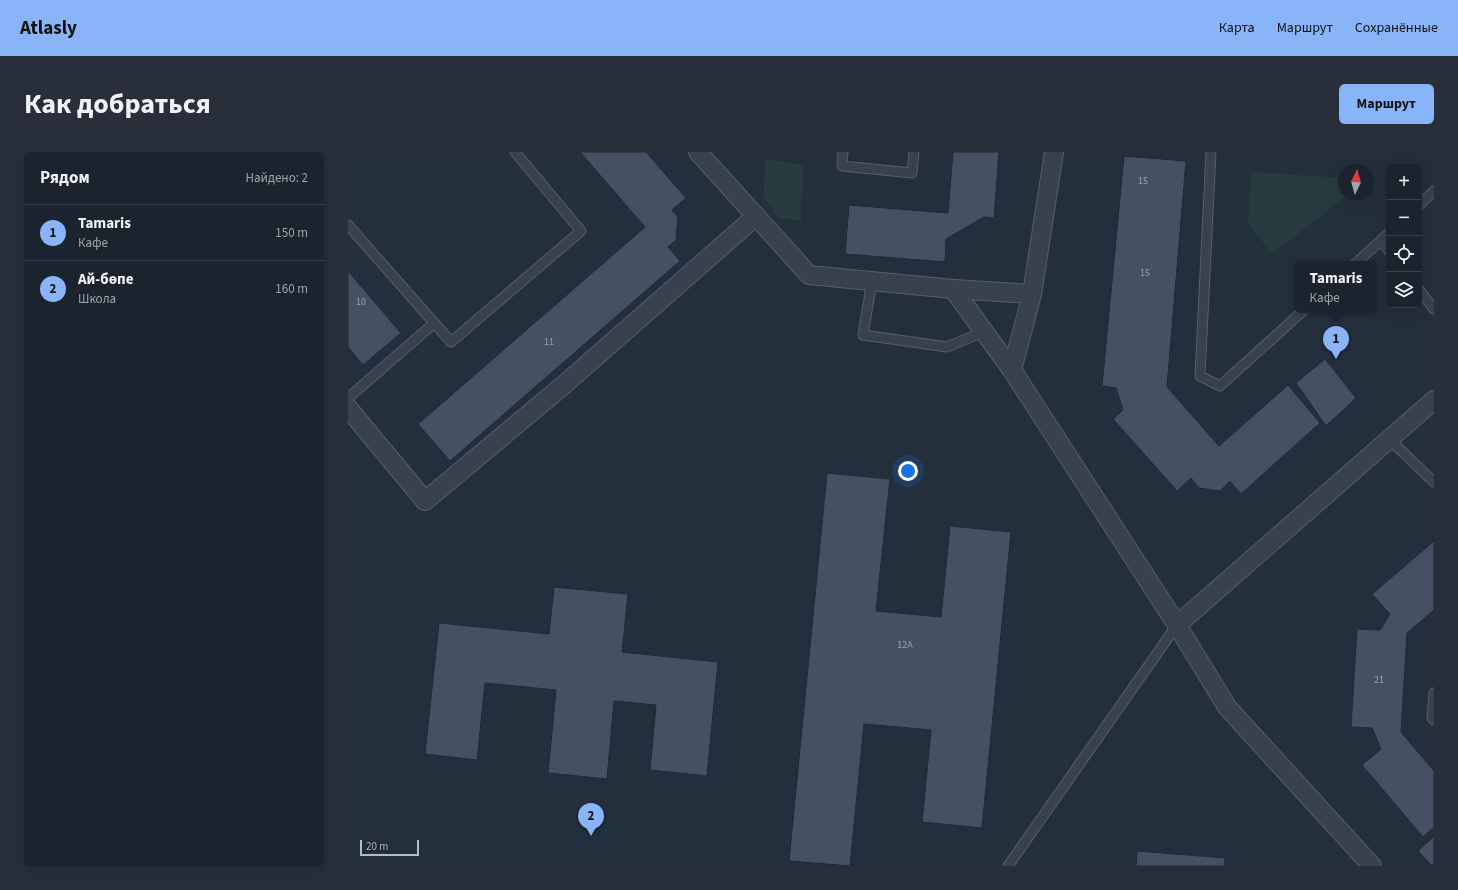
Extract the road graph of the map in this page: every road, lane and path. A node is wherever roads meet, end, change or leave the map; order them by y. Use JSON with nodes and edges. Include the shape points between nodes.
{"nodes":[{"id":1,"x":515,"y":152,"type":"edge"},
{"id":2,"x":844,"y":152,"type":"edge"},
{"id":3,"x":914,"y":152,"type":"edge"},
{"id":4,"x":1054,"y":152,"type":"edge"},
{"id":5,"x":1210,"y":152,"type":"edge"},
{"id":6,"x":704,"y":154,"type":"edge"},
{"id":7,"x":1434,"y":191,"type":"edge"},
{"id":8,"x":1422,"y":202,"type":"edge"},
{"id":9,"x":756,"y":216,"type":"junction"},
{"id":10,"x":348,"y":225,"type":"edge"},
{"id":11,"x":1386,"y":236,"type":"edge"},
{"id":12,"x":1381,"y":240,"type":"junction"},
{"id":13,"x":1386,"y":246,"type":"edge"},
{"id":14,"x":1358,"y":261,"type":"edge"},
{"id":15,"x":872,"y":281,"type":"junction"},
{"id":16,"x":953,"y":289,"type":"junction"},
{"id":17,"x":1032,"y":294,"type":"junction"},
{"id":18,"x":1422,"y":294,"type":"edge"},
{"id":19,"x":1434,"y":309,"type":"edge"},
{"id":20,"x":1301,"y":313,"type":"edge"},
{"id":21,"x":433,"y":324,"type":"junction"},
{"id":22,"x":983,"y":332,"type":"junction"},
{"id":23,"x":1012,"y":370,"type":"junction"},
{"id":24,"x":348,"y":398,"type":"edge"},
{"id":25,"x":1434,"y":400,"type":"edge"},
{"id":26,"x":348,"y":408,"type":"edge"},
{"id":27,"x":1389,"y":439,"type":"junction"},
{"id":28,"x":1434,"y":482,"type":"edge"},
{"id":29,"x":1177,"y":625,"type":"junction"},
{"id":30,"x":1434,"y":694,"type":"edge"},
{"id":31,"x":1434,"y":720,"type":"edge"},
{"id":32,"x":1008,"y":866,"type":"edge"},
{"id":33,"x":1372,"y":866,"type":"edge"}],
"edges":[{"from":1,"to":21,"type":"lane","via":[[581,231],[450,342]]},
{"from":2,"to":3,"type":"lane","via":[[842,166],[912,173]]},
{"from":4,"to":17,"type":"street"},
{"from":5,"to":20,"type":"lane","via":[[1200,376],[1220,386]]},
{"from":6,"to":9,"type":"street"},
{"from":7,"to":8,"type":"lane"},
{"from":9,"to":15,"type":"street","via":[[809,275]]},
{"from":9,"to":26,"type":"street","via":[[566,383],[425,501]]},
{"from":10,"to":21,"type":"lane"},
{"from":11,"to":12,"type":"lane"},
{"from":12,"to":13,"type":"lane"},
{"from":12,"to":14,"type":"lane"},
{"from":15,"to":16,"type":"street"},
{"from":15,"to":22,"type":"lane","via":[[863,334],[947,347]]},
{"from":16,"to":17,"type":"street"},
{"from":16,"to":22,"type":"street"},
{"from":17,"to":23,"type":"street"},
{"from":18,"to":19,"type":"lane"},
{"from":21,"to":24,"type":"lane"},
{"from":22,"to":23,"type":"street"},
{"from":23,"to":29,"type":"street"},
{"from":25,"to":27,"type":"street"},
{"from":27,"to":28,"type":"lane"},
{"from":27,"to":29,"type":"street"},
{"from":29,"to":32,"type":"lane"},
{"from":29,"to":33,"type":"street","via":[[1227,707]]},
{"from":30,"to":31,"type":"lane"}]}
